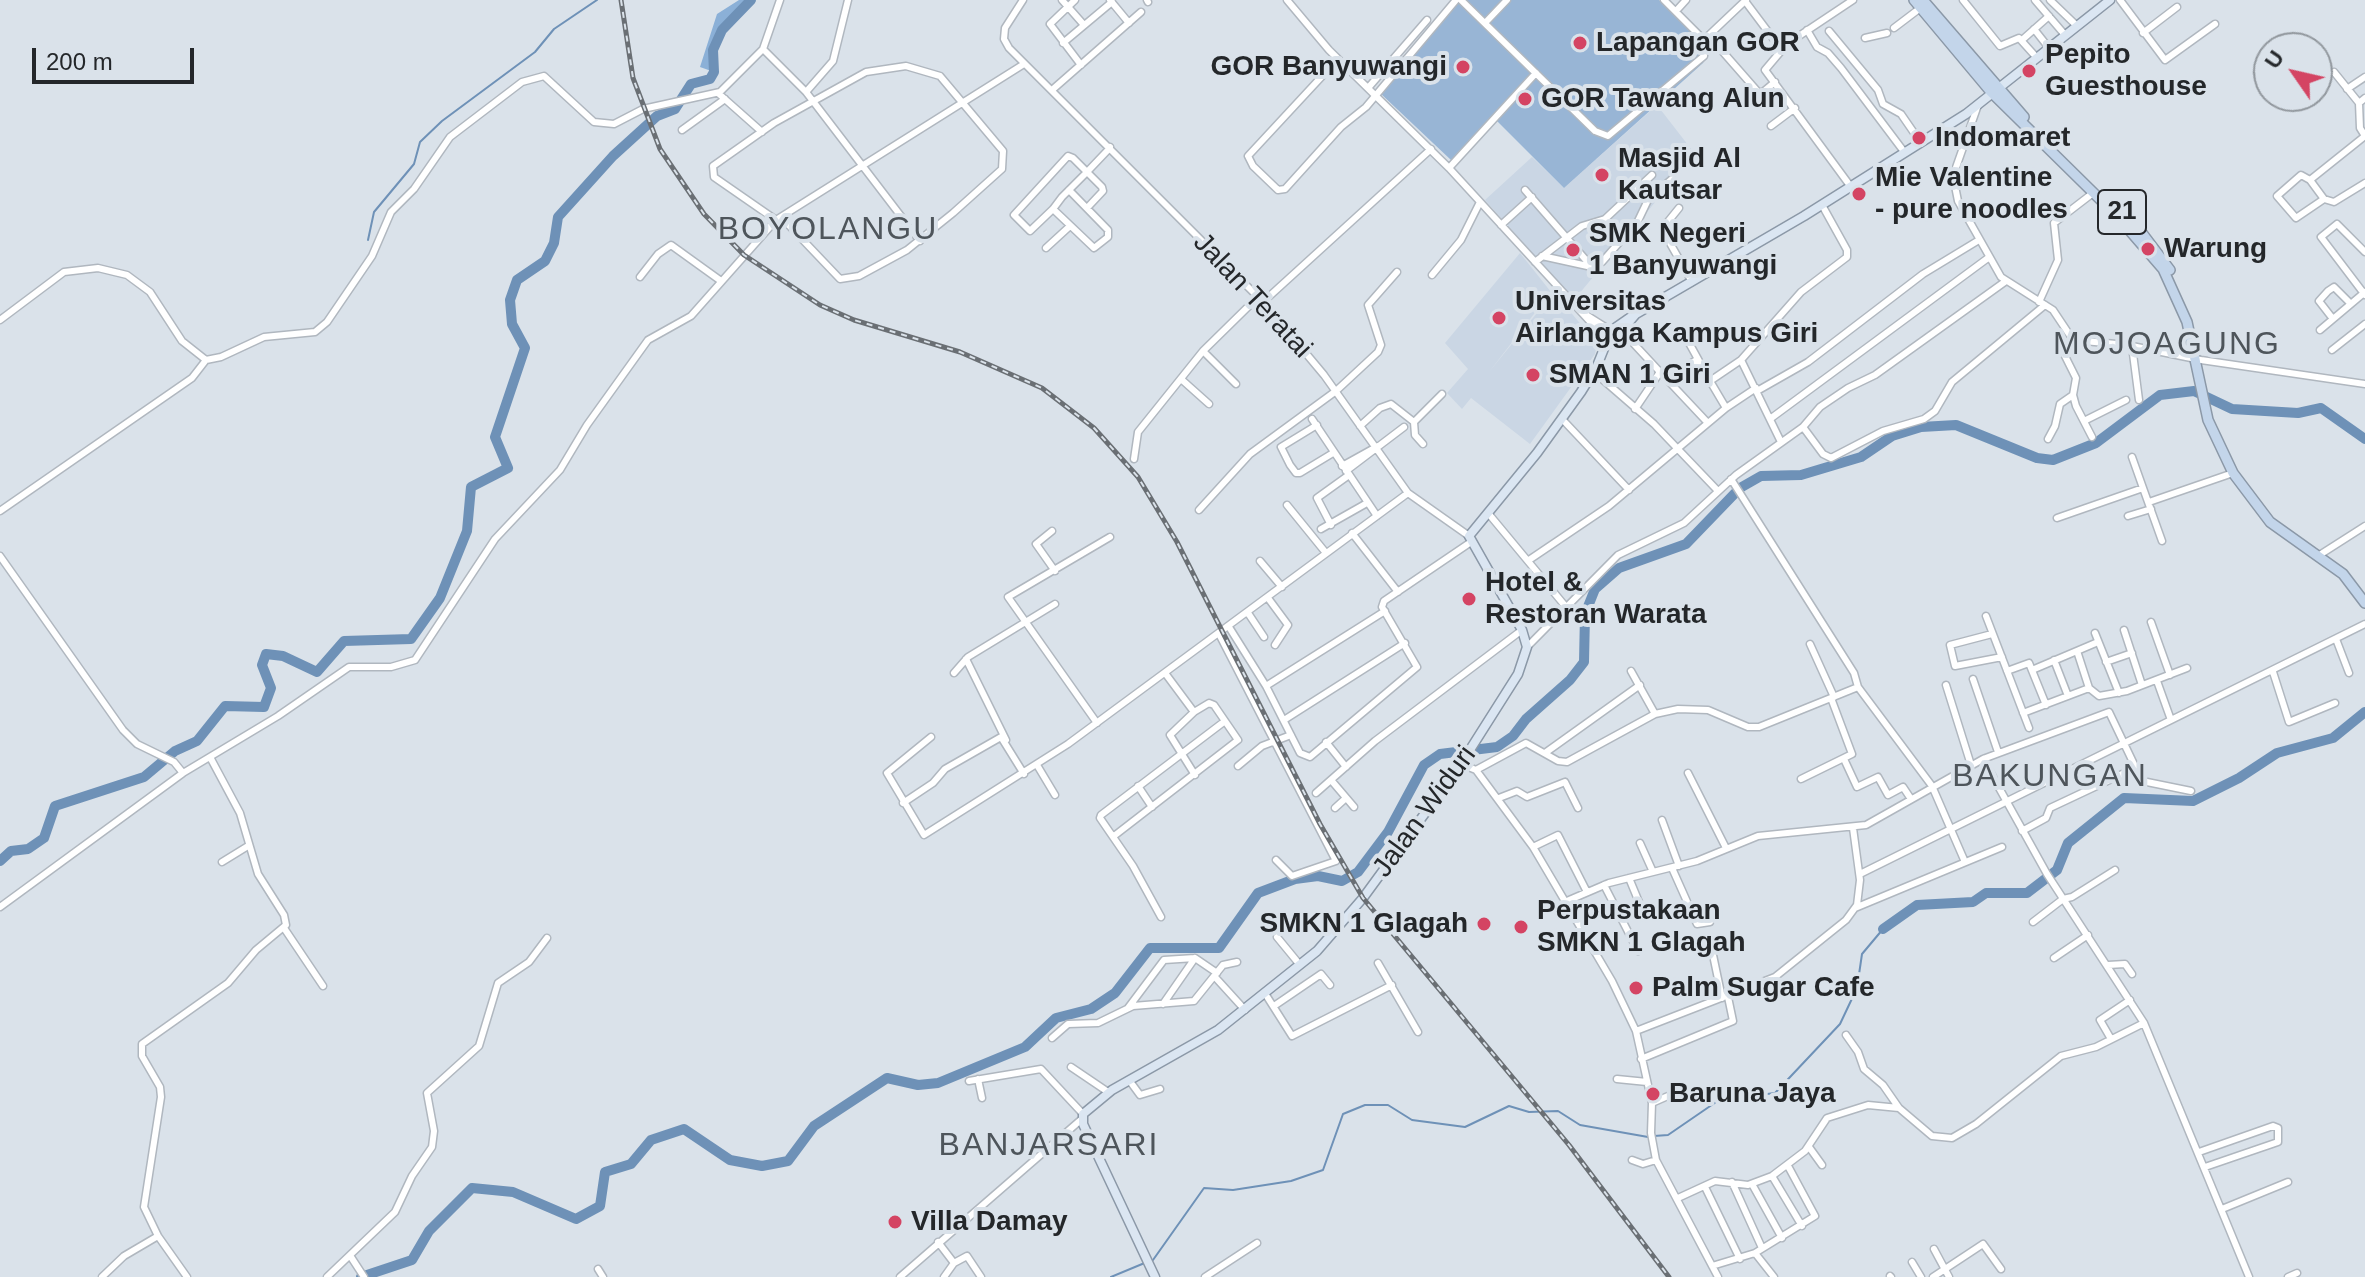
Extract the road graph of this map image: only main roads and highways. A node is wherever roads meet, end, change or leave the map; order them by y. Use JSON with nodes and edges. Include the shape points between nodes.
{"nodes":[{"id":1,"x":2110,"y":0,"type":"edge"},
{"id":2,"x":1921,"y":3,"type":"edge"},
{"id":3,"x":1993,"y":90,"type":"junction"},
{"id":4,"x":2066,"y":163,"type":"junction"},
{"id":5,"x":2198,"y":360,"type":"junction"},
{"id":6,"x":2205,"y":401,"type":"junction"},
{"id":7,"x":2319,"y":555,"type":"junction"},
{"id":8,"x":2365,"y":591,"type":"edge"},
{"id":9,"x":2365,"y":603,"type":"edge"},
{"id":10,"x":1155,"y":1277,"type":"edge"}],
"edges":[{"from":1,"to":3,"type":"main road"},
{"from":2,"to":3,"type":"highway","number":"21"},
{"from":2,"to":3,"type":"highway","number":"21"},
{"from":3,"to":4,"type":"highway","number":"21"},
{"from":3,"to":10,"type":"main road","name":"Jalan Widuri","via":[[1851,187],[1636,314],[1613,336],[1562,419],[1488,513],[1470,539],[1527,647],[1518,674],[1462,762],[1350,915],[1270,1001],[1245,1010],[1131,1084],[1106,1094],[1083,1116]]},
{"from":4,"to":5,"type":"highway","number":"21","via":[[2163,269],[2182,306]]},
{"from":4,"to":5,"type":"highway","number":"21","via":[[2142,233],[2168,266],[2189,307]]},
{"from":5,"to":6,"type":"highway","number":"21"},
{"from":6,"to":7,"type":"highway","number":"21","via":[[2250,490],[2288,533]]},
{"from":6,"to":7,"type":"highway","number":"21","via":[[2233,473],[2270,522]]},
{"from":7,"to":8,"type":"highway","number":"21","via":[[2349,571]]},
{"from":7,"to":9,"type":"highway","number":"21","via":[[2349,579]]}]}
